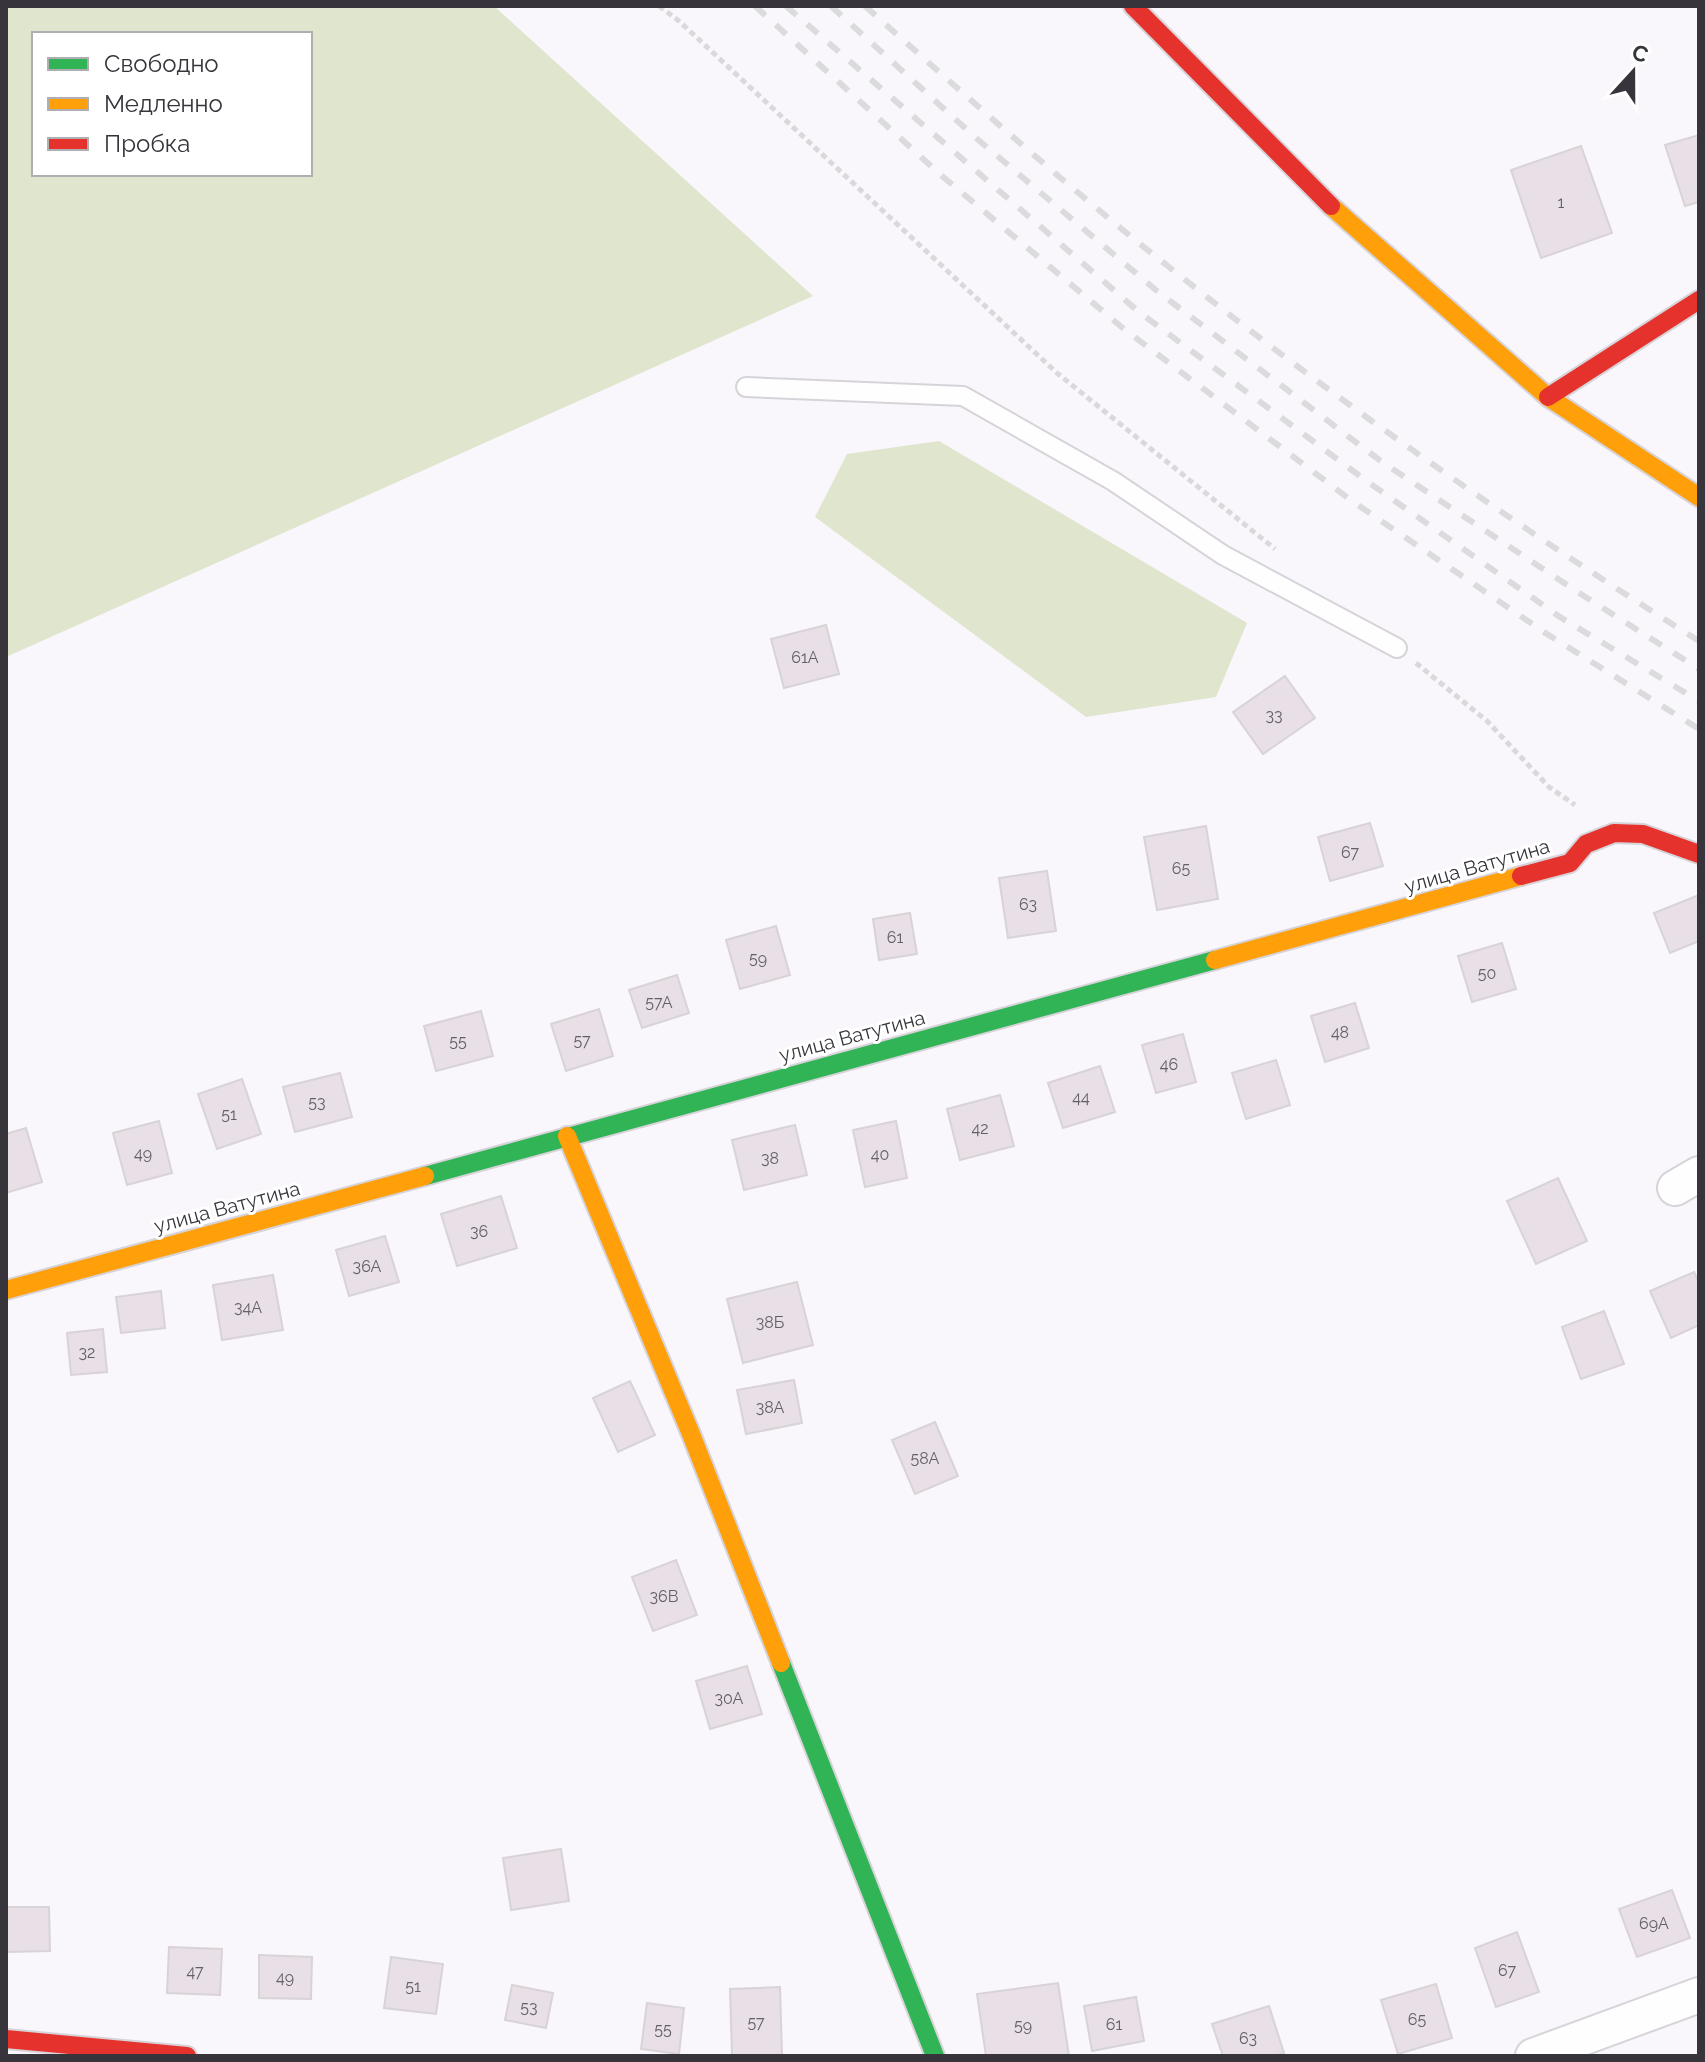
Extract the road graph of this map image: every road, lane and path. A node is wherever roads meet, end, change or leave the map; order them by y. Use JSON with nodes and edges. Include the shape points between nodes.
{"nodes":[{"id":1,"x":659,"y":6,"type":"edge"},
{"id":2,"x":1133,"y":6,"type":"edge"},
{"id":3,"x":1699,"y":300,"type":"edge"},
{"id":4,"x":746,"y":387,"type":"dead end"},
{"id":5,"x":1548,"y":397,"type":"junction"},
{"id":6,"x":1699,"y":497,"type":"edge"},
{"id":7,"x":1275,"y":549,"type":"dead end"},
{"id":8,"x":1397,"y":648,"type":"joint"},
{"id":9,"x":1609,"y":835,"type":"junction"},
{"id":10,"x":1699,"y":854,"type":"edge"},
{"id":11,"x":567,"y":1136,"type":"junction"},
{"id":12,"x":6,"y":1290,"type":"edge"},
{"id":13,"x":1699,"y":1995,"type":"edge"},
{"id":14,"x":6,"y":2039,"type":"edge"},
{"id":15,"x":114,"y":2052,"type":"edge"},
{"id":16,"x":187,"y":2056,"type":"edge"},
{"id":17,"x":935,"y":2056,"type":"edge"},
{"id":18,"x":1533,"y":2056,"type":"edge"}],
"edges":[{"from":1,"to":7,"type":"path","via":[[1057,373]]},
{"from":2,"to":5,"type":"street","via":[[1325,201]]},
{"from":3,"to":5,"type":"street"},
{"from":4,"to":8,"type":"lane","via":[[963,396],[1113,481],[1223,555]]},
{"from":5,"to":6,"type":"street"},
{"from":8,"to":9,"type":"path","via":[[1487,721],[1549,787]]},
{"from":9,"to":10,"type":"street","via":[[1622,830]]},
{"from":9,"to":11,"type":"street","name":"улица Ватутина","via":[[1587,843],[1570,863]]},
{"from":11,"to":12,"type":"street","name":"улица Ватутина"},
{"from":11,"to":17,"type":"street","via":[[691,1434]]},
{"from":13,"to":18,"type":"street"},
{"from":14,"to":15,"type":"street"},
{"from":15,"to":16,"type":"street"}]}
